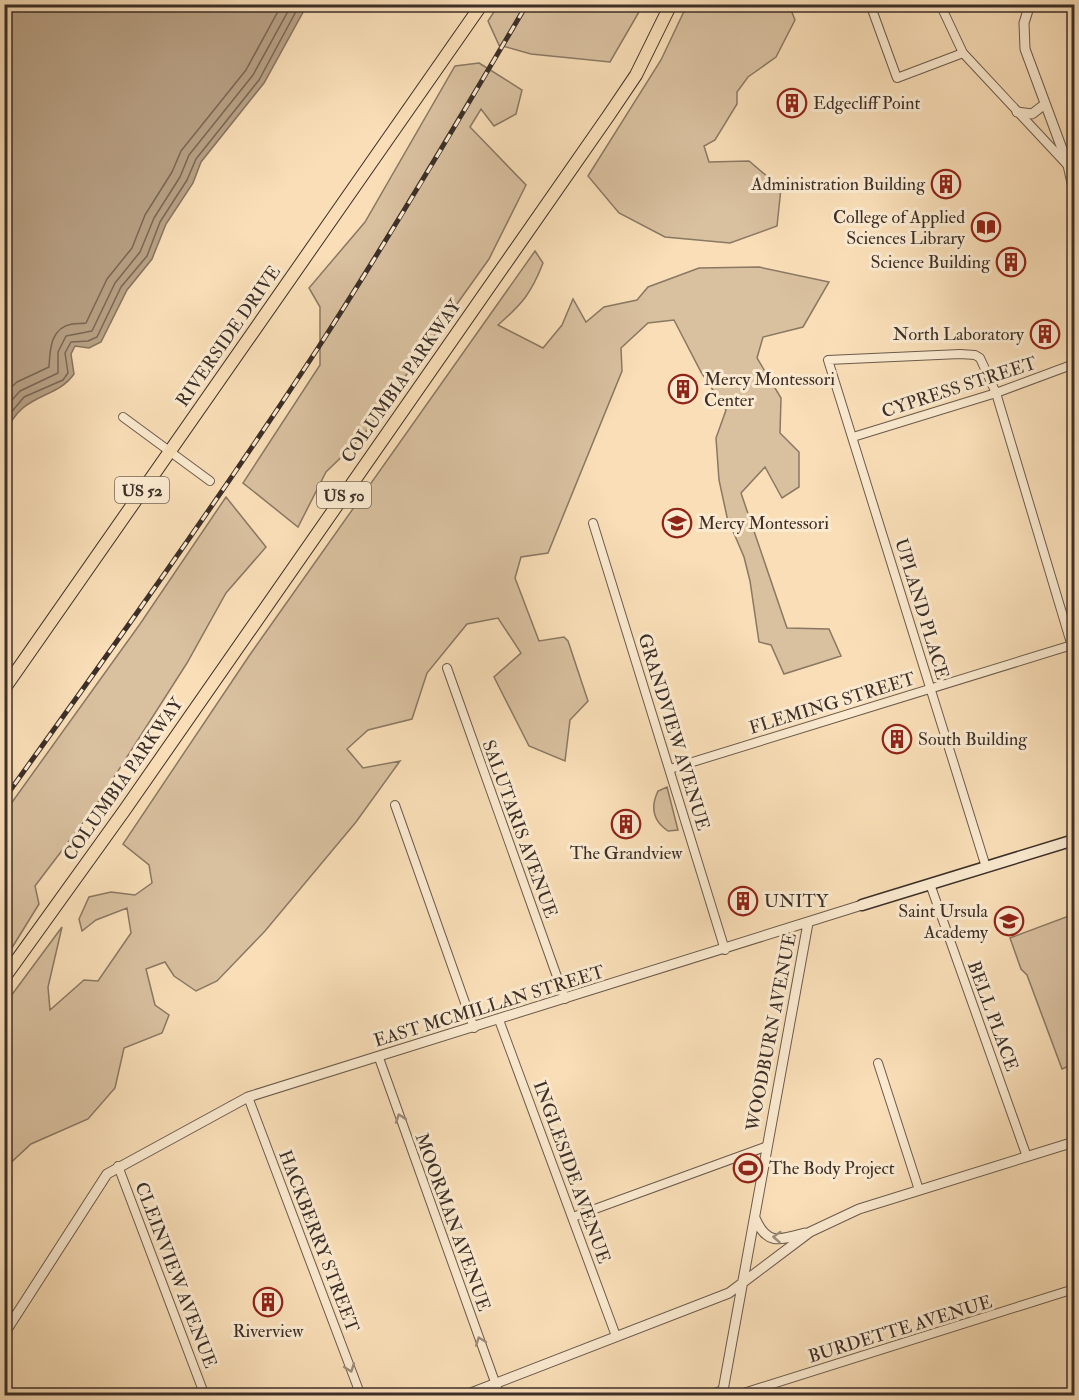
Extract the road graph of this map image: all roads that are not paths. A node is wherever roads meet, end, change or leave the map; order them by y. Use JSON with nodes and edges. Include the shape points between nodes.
{"nodes":[{"id":1,"x":482,"y":4,"type":"edge"},
{"id":2,"x":671,"y":4,"type":"edge"},
{"id":3,"x":870,"y":4,"type":"edge"},
{"id":4,"x":940,"y":4,"type":"edge"},
{"id":5,"x":1030,"y":4,"type":"edge"},
{"id":6,"x":963,"y":53,"type":"junction"},
{"id":7,"x":1045,"y":104,"type":"junction"},
{"id":8,"x":1017,"y":112,"type":"junction"},
{"id":9,"x":1071,"y":169,"type":"edge"},
{"id":10,"x":1074,"y":192,"type":"edge"},
{"id":11,"x":1074,"y":364,"type":"edge"},
{"id":12,"x":996,"y":393,"type":"junction"},
{"id":13,"x":123,"y":417,"type":"dead end"},
{"id":14,"x":853,"y":437,"type":"junction"},
{"id":15,"x":169,"y":451,"type":"junction"},
{"id":16,"x":210,"y":481,"type":"dead end"},
{"id":17,"x":593,"y":523,"type":"dead end"},
{"id":18,"x":1073,"y":649,"type":"edge"},
{"id":19,"x":447,"y":668,"type":"dead end"},
{"id":20,"x":931,"y":688,"type":"junction"},
{"id":21,"x":4,"y":689,"type":"edge"},
{"id":22,"x":670,"y":769,"type":"junction"},
{"id":23,"x":395,"y":805,"type":"dead end"},
{"id":24,"x":1074,"y":840,"type":"edge"},
{"id":25,"x":986,"y":867,"type":"junction"},
{"id":26,"x":930,"y":884,"type":"junction"},
{"id":27,"x":862,"y":905,"type":"joint"},
{"id":28,"x":808,"y":923,"type":"junction"},
{"id":29,"x":725,"y":950,"type":"junction"},
{"id":30,"x":4,"y":978,"type":"edge"},
{"id":31,"x":565,"y":999,"type":"junction"},
{"id":32,"x":499,"y":1020,"type":"junction"},
{"id":33,"x":474,"y":1028,"type":"junction"},
{"id":34,"x":379,"y":1058,"type":"junction"},
{"id":35,"x":878,"y":1063,"type":"dead end"},
{"id":36,"x":248,"y":1097,"type":"junction"},
{"id":37,"x":1074,"y":1142,"type":"edge"},
{"id":38,"x":765,"y":1148,"type":"junction"},
{"id":39,"x":1028,"y":1157,"type":"junction"},
{"id":40,"x":118,"y":1166,"type":"junction"},
{"id":41,"x":919,"y":1190,"type":"junction"},
{"id":42,"x":573,"y":1217,"type":"junction"},
{"id":43,"x":754,"y":1218,"type":"junction"},
{"id":44,"x":810,"y":1232,"type":"junction"},
{"id":45,"x":744,"y":1285,"type":"junction"},
{"id":46,"x":1074,"y":1289,"type":"edge"},
{"id":47,"x":4,"y":1334,"type":"edge"},
{"id":48,"x":616,"y":1336,"type":"junction"},
{"id":49,"x":496,"y":1383,"type":"junction"},
{"id":50,"x":723,"y":1393,"type":"edge"},
{"id":51,"x":205,"y":1395,"type":"edge"},
{"id":52,"x":361,"y":1395,"type":"edge"},
{"id":53,"x":463,"y":1395,"type":"edge"},
{"id":54,"x":500,"y":1395,"type":"edge"},
{"id":55,"x":706,"y":1395,"type":"edge"},
{"id":56,"x":734,"y":1395,"type":"edge"}],
"edges":[{"from":1,"to":15,"type":"main road","name":"RIVERSIDE DRIVE","number":"US 52"},
{"from":2,"to":30,"type":"main road","name":"COLUMBIA PARKWAY","number":"US 50","via":[[636,75],[609,115]]},
{"from":3,"to":6,"type":"street","via":[[897,78]]},
{"from":4,"to":6,"type":"street"},
{"from":5,"to":7,"type":"street","via":[[1024,23],[1025,49]]},
{"from":6,"to":8,"type":"street"},
{"from":7,"to":8,"type":"street","via":[[1032,114]]},
{"from":7,"to":9,"type":"street"},
{"from":8,"to":9,"type":"street"},
{"from":9,"to":10,"type":"street"},
{"from":11,"to":12,"type":"street","name":"CYPRESS STREET"},
{"from":12,"to":14,"type":"street","name":"CYPRESS STREET"},
{"from":12,"to":14,"type":"street","name":"UPLAND PLACE","via":[[975,354],[828,360]]},
{"from":12,"to":18,"type":"street"},
{"from":13,"to":15,"type":"street"},
{"from":14,"to":20,"type":"street","name":"UPLAND PLACE"},
{"from":15,"to":16,"type":"street"},
{"from":15,"to":21,"type":"main road","name":"RIVERSIDE DRIVE","number":"US 52"},
{"from":17,"to":22,"type":"street","name":"GRANDVIEW AVENUE"},
{"from":18,"to":20,"type":"street","name":"FLEMING STREET"},
{"from":19,"to":31,"type":"street","name":"SALUTARIS AVENUE"},
{"from":20,"to":22,"type":"street","name":"FLEMING STREET"},
{"from":20,"to":25,"type":"street","name":"UPLAND PLACE"},
{"from":22,"to":29,"type":"street","name":"GRANDVIEW AVENUE"},
{"from":23,"to":33,"type":"street"},
{"from":24,"to":25,"type":"main road","name":"EAST MCMILLAN STREET"},
{"from":25,"to":26,"type":"main road","name":"EAST MCMILLAN STREET"},
{"from":26,"to":27,"type":"main road","name":"EAST MCMILLAN STREET"},
{"from":26,"to":39,"type":"street","name":"BELL PLACE"},
{"from":27,"to":28,"type":"street","name":"EAST MCMILLAN STREET"},
{"from":28,"to":29,"type":"street","name":"EAST MCMILLAN STREET"},
{"from":28,"to":38,"type":"street","name":"WOODBURN AVENUE"},
{"from":29,"to":31,"type":"street","name":"EAST MCMILLAN STREET"},
{"from":31,"to":32,"type":"street","name":"EAST MCMILLAN STREET"},
{"from":32,"to":33,"type":"street","name":"EAST MCMILLAN STREET"},
{"from":32,"to":42,"type":"street","name":"INGLESIDE AVENUE"},
{"from":33,"to":34,"type":"street","name":"EAST MCMILLAN STREET"},
{"from":34,"to":36,"type":"street","name":"EAST MCMILLAN STREET"},
{"from":49,"to":34,"type":"street","name":"MOORMAN AVENUE","one_way":true},
{"from":35,"to":41,"type":"street"},
{"from":36,"to":40,"type":"street","name":"EAST MCMILLAN STREET"},
{"from":36,"to":52,"type":"street","name":"HACKBERRY STREET","one_way":true},
{"from":37,"to":39,"type":"street"},
{"from":38,"to":42,"type":"street"},
{"from":38,"to":43,"type":"street","name":"WOODBURN AVENUE"},
{"from":39,"to":41,"type":"street"},
{"from":40,"to":47,"type":"street","name":"EAST MCMILLAN STREET","via":[[99,1184]]},
{"from":40,"to":51,"type":"street","name":"CLEINVIEW AVENUE"},
{"from":41,"to":44,"type":"street","via":[[859,1209]]},
{"from":42,"to":48,"type":"street","name":"INGLESIDE AVENUE"},
{"from":44,"to":43,"type":"street","one_way":true,"via":[[770,1238]]},
{"from":43,"to":45,"type":"street","name":"WOODBURN AVENUE"},
{"from":44,"to":45,"type":"street"},
{"from":45,"to":48,"type":"street"},
{"from":45,"to":50,"type":"street","name":"WOODBURN AVENUE"},
{"from":46,"to":56,"type":"street","name":"BURDETTE AVENUE"},
{"from":48,"to":49,"type":"street"},
{"from":49,"to":53,"type":"street"},
{"from":49,"to":54,"type":"street","name":"MOORMAN AVENUE"},
{"from":50,"to":55,"type":"street"}]}
